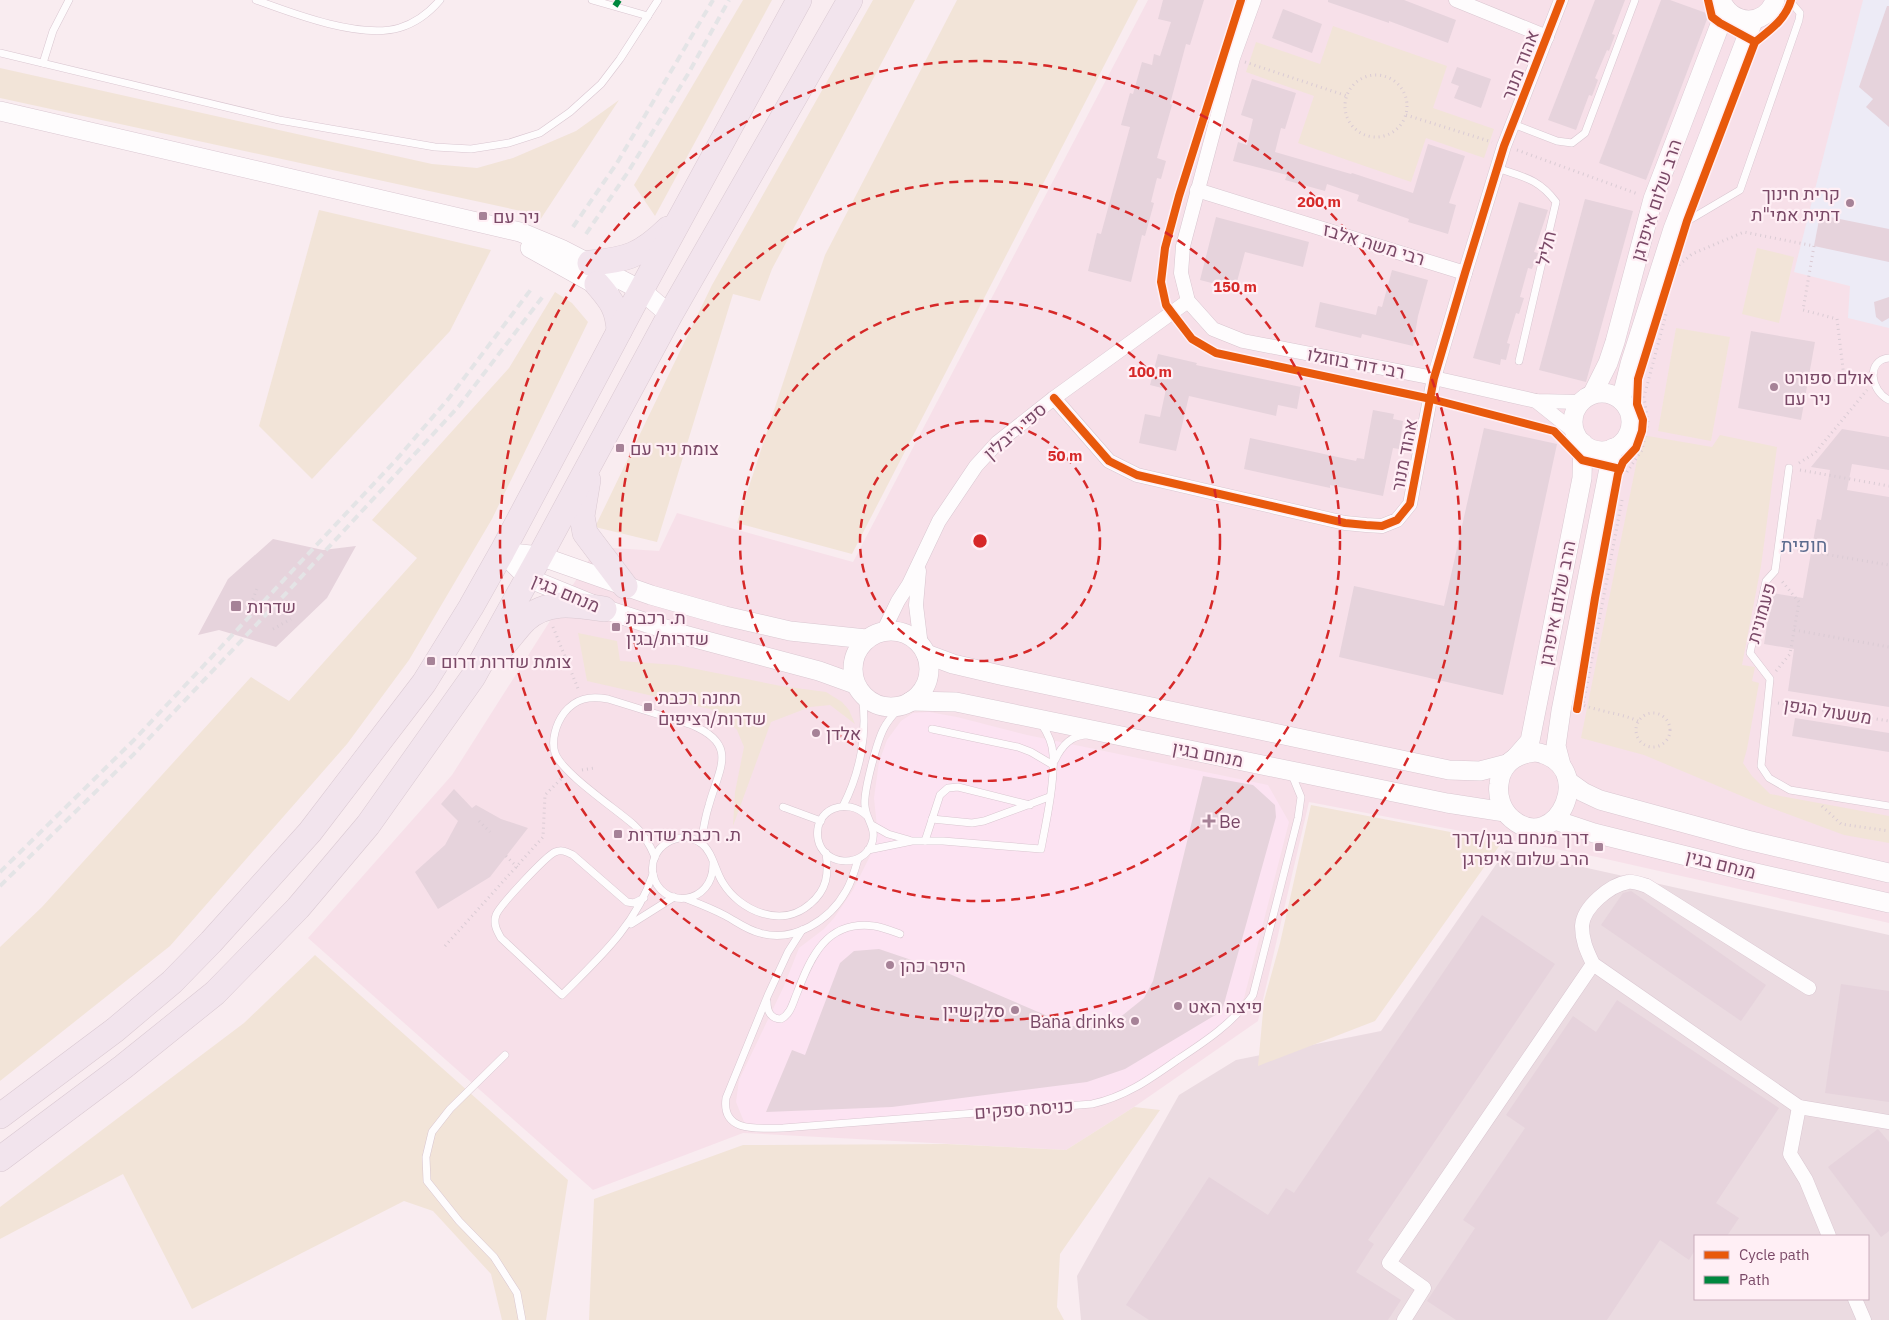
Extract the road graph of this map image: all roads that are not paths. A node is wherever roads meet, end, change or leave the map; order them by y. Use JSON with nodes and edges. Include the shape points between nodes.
{"nodes":[{"id":1,"x":69,"y":0,"type":"edge"},
{"id":2,"x":256,"y":0,"type":"edge"},
{"id":3,"x":440,"y":0,"type":"edge"},
{"id":4,"x":592,"y":0,"type":"edge"},
{"id":5,"x":658,"y":0,"type":"edge"},
{"id":6,"x":799,"y":0,"type":"edge"},
{"id":7,"x":850,"y":0,"type":"edge"},
{"id":8,"x":1254,"y":0,"type":"edge"},
{"id":9,"x":1456,"y":0,"type":"edge"},
{"id":10,"x":1561,"y":0,"type":"edge"},
{"id":11,"x":1635,"y":0,"type":"edge"},
{"id":12,"x":1775,"y":0,"type":"edge"},
{"id":13,"x":1790,"y":0,"type":"edge"},
{"id":14,"x":1723,"y":4,"type":"edge"},
{"id":15,"x":648,"y":16,"type":"junction"},
{"id":16,"x":1753,"y":21,"type":"junction"},
{"id":17,"x":1547,"y":37,"type":"junction"},
{"id":18,"x":0,"y":53,"type":"edge"},
{"id":19,"x":43,"y":62,"type":"junction"},
{"id":20,"x":0,"y":111,"type":"edge"},
{"id":21,"x":1513,"y":124,"type":"junction"},
{"id":22,"x":1497,"y":168,"type":"junction"},
{"id":23,"x":1197,"y":190,"type":"junction"},
{"id":24,"x":682,"y":215,"type":"junction"},
{"id":25,"x":1672,"y":230,"type":"junction"},
{"id":26,"x":1465,"y":272,"type":"junction"},
{"id":27,"x":593,"y":273,"type":"junction"},
{"id":28,"x":636,"y":298,"type":"junction"},
{"id":29,"x":1188,"y":301,"type":"junction"},
{"id":30,"x":670,"y":315,"type":"junction"},
{"id":31,"x":619,"y":331,"type":"junction"},
{"id":32,"x":1889,"y":358,"type":"edge"},
{"id":33,"x":1519,"y":361,"type":"dead end"},
{"id":34,"x":1434,"y":378,"type":"junction"},
{"id":35,"x":1054,"y":398,"type":"junction"},
{"id":36,"x":1587,"y":398,"type":"junction"},
{"id":37,"x":1621,"y":400,"type":"junction"},
{"id":38,"x":1889,"y":400,"type":"edge"},
{"id":39,"x":1536,"y":401,"type":"junction"},
{"id":40,"x":1579,"y":438,"type":"junction"},
{"id":41,"x":1613,"y":448,"type":"junction"},
{"id":42,"x":590,"y":463,"type":"junction"},
{"id":43,"x":1789,"y":468,"type":"road end"},
{"id":44,"x":502,"y":552,"type":"junction"},
{"id":45,"x":540,"y":556,"type":"junction"},
{"id":46,"x":921,"y":556,"type":"junction"},
{"id":47,"x":528,"y":578,"type":"junction"},
{"id":48,"x":625,"y":586,"type":"junction"},
{"id":49,"x":604,"y":609,"type":"junction"},
{"id":50,"x":883,"y":632,"type":"junction"},
{"id":51,"x":866,"y":639,"type":"junction"},
{"id":52,"x":923,"y":650,"type":"junction"},
{"id":53,"x":473,"y":677,"type":"junction"},
{"id":54,"x":859,"y":689,"type":"junction"},
{"id":55,"x":906,"y":704,"type":"junction"},
{"id":56,"x":1035,"y":718,"type":"junction"},
{"id":57,"x":932,"y":729,"type":"dead end"},
{"id":58,"x":1105,"y":734,"type":"junction"},
{"id":59,"x":1511,"y":760,"type":"junction"},
{"id":60,"x":1053,"y":765,"type":"junction"},
{"id":61,"x":1284,"y":769,"type":"junction"},
{"id":62,"x":1565,"y":774,"type":"junction"},
{"id":63,"x":1050,"y":797,"type":"junction"},
{"id":64,"x":1030,"y":805,"type":"junction"},
{"id":65,"x":843,"y":806,"type":"junction"},
{"id":66,"x":1889,"y":806,"type":"edge"},
{"id":67,"x":783,"y":807,"type":"dead end"},
{"id":68,"x":1505,"y":812,"type":"junction"},
{"id":69,"x":867,"y":816,"type":"junction"},
{"id":70,"x":932,"y":819,"type":"junction"},
{"id":71,"x":1555,"y":820,"type":"junction"},
{"id":72,"x":821,"y":821,"type":"junction"},
{"id":73,"x":872,"y":825,"type":"junction"},
{"id":74,"x":912,"y":841,"type":"junction"},
{"id":75,"x":924,"y":841,"type":"junction"},
{"id":76,"x":701,"y":843,"type":"junction"},
{"id":77,"x":868,"y":850,"type":"junction"},
{"id":78,"x":826,"y":853,"type":"junction"},
{"id":79,"x":655,"y":857,"type":"junction"},
{"id":80,"x":858,"y":859,"type":"junction"},
{"id":81,"x":713,"y":863,"type":"junction"},
{"id":82,"x":1889,"y":872,"type":"edge"},
{"id":83,"x":653,"y":874,"type":"junction"},
{"id":84,"x":674,"y":897,"type":"junction"},
{"id":85,"x":644,"y":898,"type":"junction"},
{"id":86,"x":687,"y":899,"type":"junction"},
{"id":87,"x":1889,"y":903,"type":"edge"},
{"id":88,"x":627,"y":926,"type":"junction"},
{"id":89,"x":802,"y":930,"type":"junction"},
{"id":90,"x":900,"y":934,"type":"dead end"},
{"id":91,"x":1593,"y":964,"type":"junction"},
{"id":92,"x":1809,"y":988,"type":"dead end"},
{"id":93,"x":768,"y":995,"type":"junction"},
{"id":94,"x":505,"y":1055,"type":"dead end"},
{"id":95,"x":1799,"y":1107,"type":"junction"},
{"id":96,"x":0,"y":1116,"type":"edge"},
{"id":97,"x":1889,"y":1122,"type":"edge"},
{"id":98,"x":0,"y":1159,"type":"edge"},
{"id":99,"x":1829,"y":1235,"type":"edge"},
{"id":100,"x":1855,"y":1300,"type":"edge"},
{"id":101,"x":522,"y":1320,"type":"edge"},
{"id":102,"x":1404,"y":1320,"type":"edge"},
{"id":103,"x":1864,"y":1320,"type":"edge"}],
"edges":[{"from":1,"to":19,"type":"lane","via":[[53,31]]},
{"from":2,"to":3,"type":"lane","via":[[298,16],[370,30],[398,28],[418,20]]},
{"from":4,"to":15,"type":"lane"},
{"from":5,"to":15,"type":"lane"},
{"from":6,"to":24,"type":"highway"},
{"from":7,"to":30,"type":"highway"},
{"from":8,"to":23,"type":"street","via":[[1232,58]]},
{"from":9,"to":17,"type":"street"},
{"from":10,"to":17,"type":"street","name":"אהוד מנור"},
{"from":11,"to":21,"type":"lane","via":[[1585,133],[1572,143],[1557,141]]},
{"from":12,"to":16,"type":"main road","via":[[1768,13]]},
{"from":13,"to":25,"type":"lane","via":[[1800,14],[1799,20],[1740,190]]},
{"from":14,"to":16,"type":"main road","via":[[1739,19]]},
{"from":14,"to":36,"type":"main road","name":"הרב שלום איפרגן","via":[[1653,199],[1608,363]]},
{"from":15,"to":19,"type":"lane","via":[[601,84],[570,112],[540,133],[470,149],[434,147],[288,122]]},
{"from":16,"to":25,"type":"main road","name":"הרב שלום איפרגן"},
{"from":17,"to":21,"type":"street","name":"אהוד מנור"},
{"from":18,"to":19,"type":"lane"},
{"from":20,"to":27,"type":"main road","via":[[520,232]]},
{"from":21,"to":22,"type":"street","name":"אהוד מנור"},
{"from":22,"to":26,"type":"street","name":"אהוד מנור"},
{"from":22,"to":33,"type":"lane","name":"חליל","via":[[1538,183],[1556,202]]},
{"from":23,"to":26,"type":"street","name":"רבי משה אלבז"},
{"from":23,"to":29,"type":"street","via":[[1182,246],[1181,273]]},
{"from":24,"to":27,"type":"highway","via":[[639,252]]},
{"from":24,"to":28,"type":"highway"},
{"from":25,"to":37,"type":"main road","name":"הרב שלום איפרגן"},
{"from":26,"to":34,"type":"street","name":"אהוד מנור"},
{"from":27,"to":28,"type":"main road"},
{"from":27,"to":31,"type":"highway","via":[[612,300],[619,316]]},
{"from":28,"to":30,"type":"main road"},
{"from":28,"to":31,"type":"highway"},
{"from":29,"to":34,"type":"street","name":"רבי דוד בוזגלו","via":[[1213,329],[1243,341]]},
{"from":29,"to":35,"type":"street","name":"ספי ריבלין"},
{"from":30,"to":42,"type":"highway"},
{"from":31,"to":44,"type":"highway"},
{"from":32,"to":38,"type":"lane","via":[[1875,369],[1874,383],[1881,396]]},
{"from":34,"to":35,"type":"street","name":"אהוד מנור","via":[[1410,504],[1397,520],[1382,526],[1345,523],[1137,475],[1109,461]]},
{"from":34,"to":39,"type":"street","name":"רבי דוד בוזגלו"},
{"from":35,"to":46,"type":"street","name":"ספי ריבלין","via":[[997,443],[976,466],[939,520]]},
{"from":36,"to":37,"type":"main road","via":[[1609,394]]},
{"from":36,"to":39,"type":"street","name":"רבי דוד בוזגלו"},
{"from":36,"to":40,"type":"main road","via":[[1574,415]]},
{"from":37,"to":41,"type":"main road","via":[[1629,414],[1630,428],[1624,440]]},
{"from":39,"to":40,"type":"street","name":"רבי דוד בוזגלו"},
{"from":40,"to":41,"type":"main road","via":[[1597,450]]},
{"from":40,"to":59,"type":"main road","name":"הרב שלום איפרגן","via":[[1582,478],[1530,741]]},
{"from":41,"to":62,"type":"main road","name":"הרב שלום איפרגן","via":[[1560,718],[1556,746]]},
{"from":42,"to":45,"type":"highway"},
{"from":42,"to":48,"type":"highway","via":[[582,516],[585,534]]},
{"from":43,"to":66,"type":"lane","name":"פעמונית","via":[[1775,571],[1766,581],[1750,653],[1770,679],[1760,766],[1769,778],[1790,790]]},
{"from":44,"to":45,"type":"main road","name":"מנחם בגין"},
{"from":44,"to":47,"type":"main road","name":"מנחם בגין"},
{"from":44,"to":96,"type":"highway","via":[[424,682],[310,832],[274,874],[172,982],[115,1030]]},
{"from":45,"to":47,"type":"highway"},
{"from":45,"to":48,"type":"main road","name":"מנחם בגין"},
{"from":46,"to":50,"type":"street","name":"ספי ריבלין"},
{"from":46,"to":52,"type":"street","name":"ספי ריבלין","via":[[916,605]]},
{"from":47,"to":49,"type":"main road","name":"מנחם בגין"},
{"from":47,"to":53,"type":"highway"},
{"from":48,"to":51,"type":"main road","name":"מנחם בגין","via":[[690,608],[790,631]]},
{"from":49,"to":53,"type":"highway","via":[[571,604],[546,607],[525,620]]},
{"from":49,"to":54,"type":"main road","name":"מנחם בגין","via":[[684,635],[819,671]]},
{"from":50,"to":51,"type":"main road"},
{"from":50,"to":52,"type":"main road","via":[[908,635]]},
{"from":51,"to":54,"type":"main road","via":[[854,658],[852,670]]},
{"from":52,"to":55,"type":"main road","via":[[929,670],[926,682],[920,694]]},
{"from":52,"to":59,"type":"main road","name":"מנחם בגין","via":[[953,664],[1000,675],[1449,770],[1480,771]]},
{"from":53,"to":98,"type":"highway","via":[[368,825],[251,958],[174,1027]]},
{"from":54,"to":55,"type":"main road","via":[[872,702],[883,706]]},
{"from":54,"to":65,"type":"lane","via":[[863,738],[856,776]]},
{"from":55,"to":56,"type":"main road","name":"מנחם בגין","via":[[956,702]]},
{"from":55,"to":69,"type":"lane","via":[[888,721],[878,740],[865,797]]},
{"from":56,"to":58,"type":"main road","name":"מנחם בגין"},
{"from":56,"to":60,"type":"lane","via":[[1042,723],[1048,735],[1054,754]]},
{"from":57,"to":60,"type":"lane","via":[[1018,747]]},
{"from":58,"to":60,"type":"lane","via":[[1078,735],[1062,747]]},
{"from":58,"to":61,"type":"main road","name":"מנחם בגין"},
{"from":59,"to":62,"type":"main road","via":[[1525,753],[1545,754],[1554,758]]},
{"from":59,"to":68,"type":"main road","via":[[1498,784]]},
{"from":60,"to":63,"type":"lane"},
{"from":61,"to":68,"type":"main road","name":"מנחם בגין"},
{"from":61,"to":93,"type":"lane","name":"כניסת ספקים","via":[[1293,775],[1301,797],[1253,995],[1237,1016],[1211,1037],[1138,1087],[1117,1097],[1092,1104],[783,1128],[741,1126],[731,1121],[724,1107]]},
{"from":62,"to":71,"type":"main road","via":[[1568,794],[1565,806]]},
{"from":62,"to":82,"type":"main road","name":"מנחם בגין","via":[[1583,792],[1600,800],[1747,840]]},
{"from":63,"to":64,"type":"lane"},
{"from":63,"to":75,"type":"lane","via":[[1041,849]]},
{"from":64,"to":70,"type":"lane","via":[[972,824]]},
{"from":64,"to":70,"type":"lane","via":[[958,787],[948,788],[940,795]]},
{"from":65,"to":69,"type":"lane","via":[[855,807]]},
{"from":65,"to":72,"type":"lane","via":[[828,812]]},
{"from":67,"to":72,"type":"lane"},
{"from":68,"to":71,"type":"main road","via":[[1528,827],[1548,825]]},
{"from":69,"to":73,"type":"lane"},
{"from":70,"to":75,"type":"lane"},
{"from":71,"to":87,"type":"main road","name":"מנחם בגין","via":[[1594,833]]},
{"from":72,"to":78,"type":"lane","via":[[818,836]]},
{"from":73,"to":74,"type":"lane"},
{"from":73,"to":77,"type":"lane","via":[[873,838]]},
{"from":74,"to":75,"type":"lane"},
{"from":74,"to":77,"type":"lane"},
{"from":76,"to":79,"type":"lane","via":[[676,838],[660,848]]},
{"from":76,"to":79,"type":"lane","via":[[722,760],[718,741],[692,725],[608,699],[582,698],[565,712],[554,732],[556,754],[569,771],[635,826]]},
{"from":76,"to":81,"type":"lane"},
{"from":77,"to":80,"type":"lane"},
{"from":78,"to":80,"type":"lane","via":[[842,861]]},
{"from":78,"to":81,"type":"lane","via":[[828,872],[820,894],[806,908],[781,916],[754,912],[741,903],[721,881]]},
{"from":79,"to":83,"type":"lane"},
{"from":80,"to":89,"type":"lane","via":[[840,901],[820,920]]},
{"from":81,"to":86,"type":"lane","via":[[710,883],[704,891]]},
{"from":83,"to":84,"type":"lane","via":[[661,890]]},
{"from":83,"to":85,"type":"lane"},
{"from":84,"to":86,"type":"lane"},
{"from":84,"to":88,"type":"lane"},
{"from":85,"to":88,"type":"lane"},
{"from":85,"to":88,"type":"lane","via":[[628,902],[582,861],[565,851],[557,851],[550,854],[496,916],[496,931],[501,938],[562,995]]},
{"from":86,"to":89,"type":"lane","via":[[761,934],[785,935]]},
{"from":89,"to":93,"type":"lane","name":"כניסת ספקים"},
{"from":90,"to":93,"type":"lane","via":[[874,926],[855,926],[837,932],[814,952],[786,1016],[778,1019],[769,1013]]},
{"from":91,"to":92,"type":"street","via":[[1583,942],[1582,924],[1593,904],[1607,890],[1629,881],[1647,886]]},
{"from":91,"to":95,"type":"street"},
{"from":91,"to":102,"type":"street","via":[[1389,1263],[1424,1288]]},
{"from":94,"to":101,"type":"lane","via":[[450,1109],[432,1132],[426,1157],[427,1181],[494,1257],[517,1293]]},
{"from":95,"to":97,"type":"street"},
{"from":95,"to":99,"type":"street","via":[[1790,1154],[1806,1180]]},
{"from":100,"to":103,"type":"street"}]}
